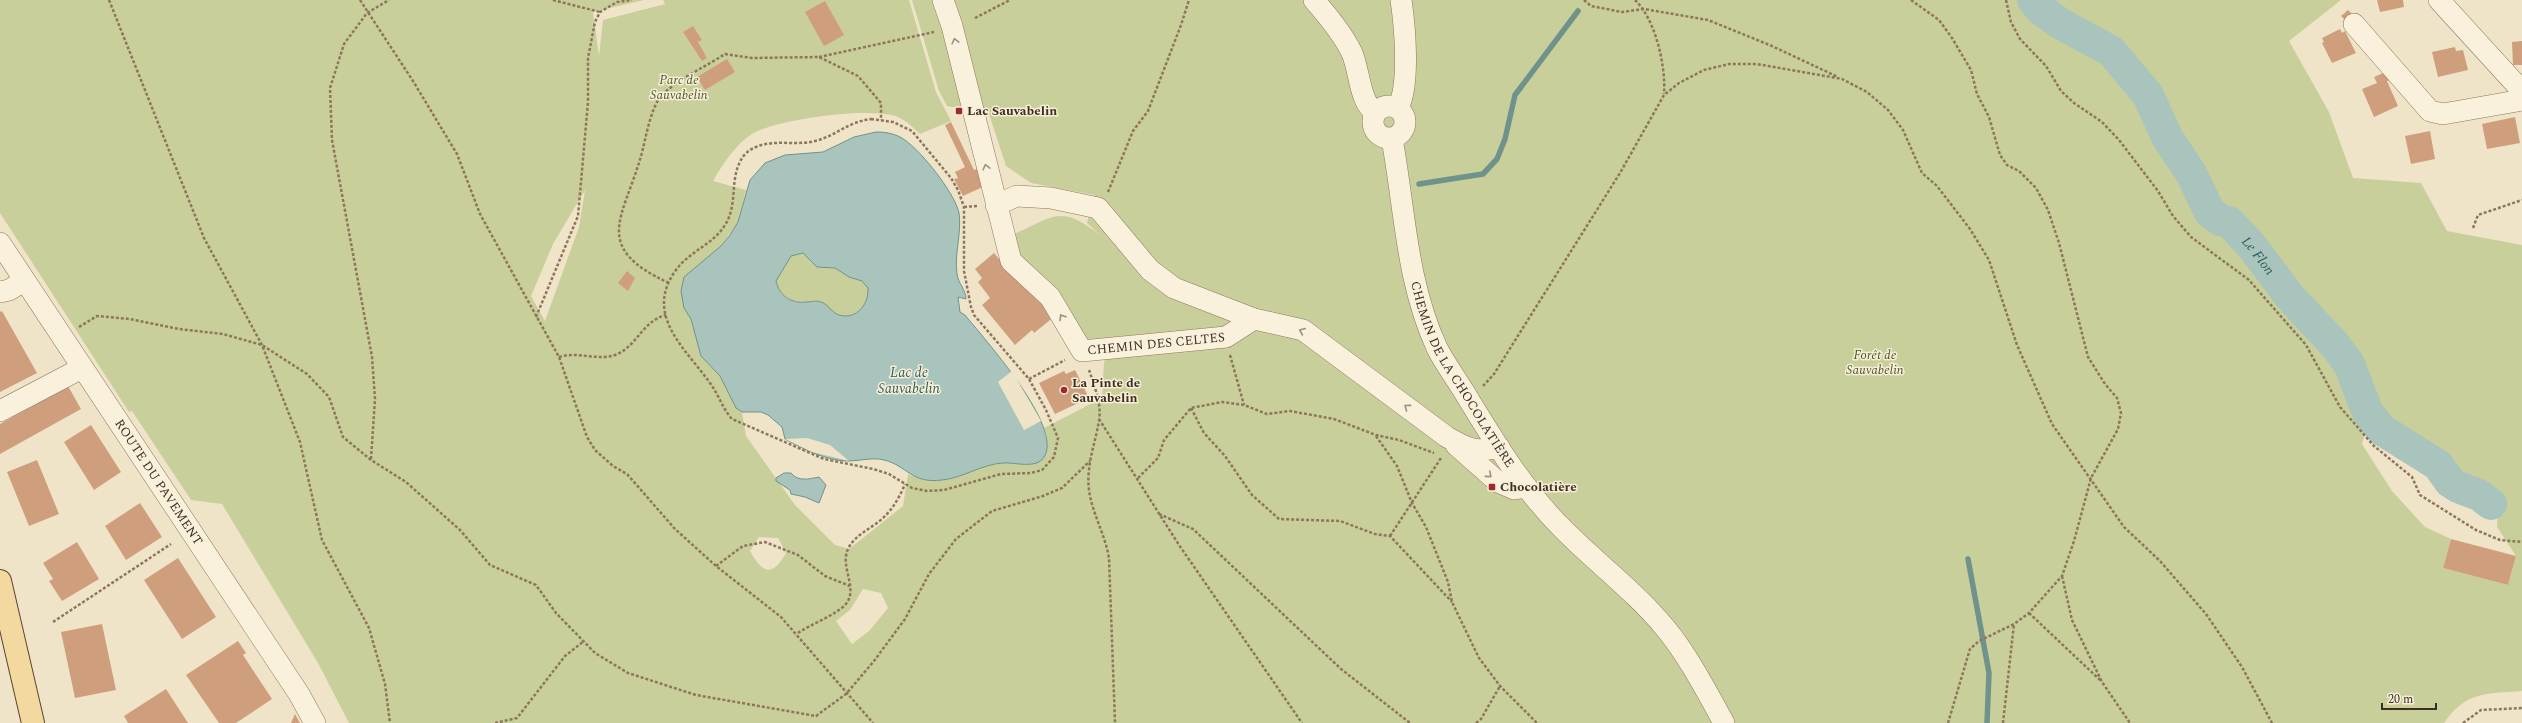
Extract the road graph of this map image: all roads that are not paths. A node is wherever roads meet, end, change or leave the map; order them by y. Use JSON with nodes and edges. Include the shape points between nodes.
{"nodes":[{"id":1,"x":943,"y":0,"type":"edge"},
{"id":2,"x":1314,"y":0,"type":"edge"},
{"id":3,"x":1401,"y":0,"type":"edge"},
{"id":4,"x":2439,"y":0,"type":"edge"},
{"id":5,"x":2354,"y":24,"type":"dead end"},
{"id":6,"x":2522,"y":91,"type":"edge"},
{"id":7,"x":2522,"y":100,"type":"edge"},
{"id":8,"x":1398,"y":108,"type":"junction"},
{"id":9,"x":1375,"y":113,"type":"junction"},
{"id":10,"x":1392,"y":138,"type":"junction"},
{"id":11,"x":996,"y":205,"type":"junction"},
{"id":12,"x":0,"y":243,"type":"edge"},
{"id":13,"x":24,"y":281,"type":"junction"},
{"id":14,"x":0,"y":292,"type":"edge"},
{"id":15,"x":1254,"y":319,"type":"junction"},
{"id":16,"x":82,"y":368,"type":"junction"},
{"id":17,"x":0,"y":411,"type":"edge"},
{"id":18,"x":1439,"y":430,"type":"junction"},
{"id":19,"x":1499,"y":447,"type":"junction"},
{"id":20,"x":1526,"y":487,"type":"junction"},
{"id":21,"x":0,"y":581,"type":"edge"},
{"id":22,"x":33,"y":723,"type":"edge"},
{"id":23,"x":316,"y":723,"type":"edge"},
{"id":24,"x":1724,"y":723,"type":"edge"}],
"edges":[{"from":11,"to":1,"type":"street","name":"CHEMIN DES CELTES","one_way":true,"via":[[952,26]]},
{"from":2,"to":9,"type":"street","via":[[1330,19],[1351,52],[1367,107]]},
{"from":3,"to":8,"type":"street","via":[[1404,71],[1402,100]]},
{"from":4,"to":6,"type":"street"},
{"from":5,"to":7,"type":"street","via":[[2430,111],[2443,114]]},
{"from":8,"to":9,"type":"street","via":[[1381,107]]},
{"from":8,"to":10,"type":"street","via":[[1405,125],[1402,131]]},
{"from":9,"to":10,"type":"street","via":[[1372,122],[1375,132],[1382,138]]},
{"from":10,"to":19,"type":"street","name":"CHEMIN DE LA CHOCOLATIÈRE","via":[[1399,174],[1407,249],[1413,276],[1437,348]]},
{"from":11,"to":15,"type":"street","name":"CHEMIN DES CELTES","via":[[1017,196],[1051,198],[1098,208],[1150,270],[1174,288]]},
{"from":15,"to":11,"type":"street","name":"CHEMIN DES CELTES","one_way":true,"via":[[1226,337],[1082,351],[1050,297],[1011,261]]},
{"from":12,"to":13,"type":"street","name":"ROUTE DU PAVEMENT"},
{"from":13,"to":14,"type":"street"},
{"from":13,"to":16,"type":"street","name":"ROUTE DU PAVEMENT"},
{"from":18,"to":15,"type":"street","name":"CHEMIN DES CELTES","one_way":true,"via":[[1303,330]]},
{"from":16,"to":17,"type":"street"},
{"from":16,"to":23,"type":"street","name":"ROUTE DU PAVEMENT"},
{"from":18,"to":19,"type":"street","name":"CHEMIN DES CELTES","via":[[1469,450]]},
{"from":18,"to":20,"type":"street","name":"CHEMIN DES CELTES","one_way":true,"via":[[1498,482],[1514,489]]},
{"from":19,"to":20,"type":"street","name":"CHEMIN DE LA CHOCOLATIÈRE"},
{"from":20,"to":24,"type":"street","name":"CHEMIN DE LA CHOCOLATIÈRE","via":[[1561,527],[1619,579],[1666,629]]},
{"from":21,"to":22,"type":"main road"}]}
